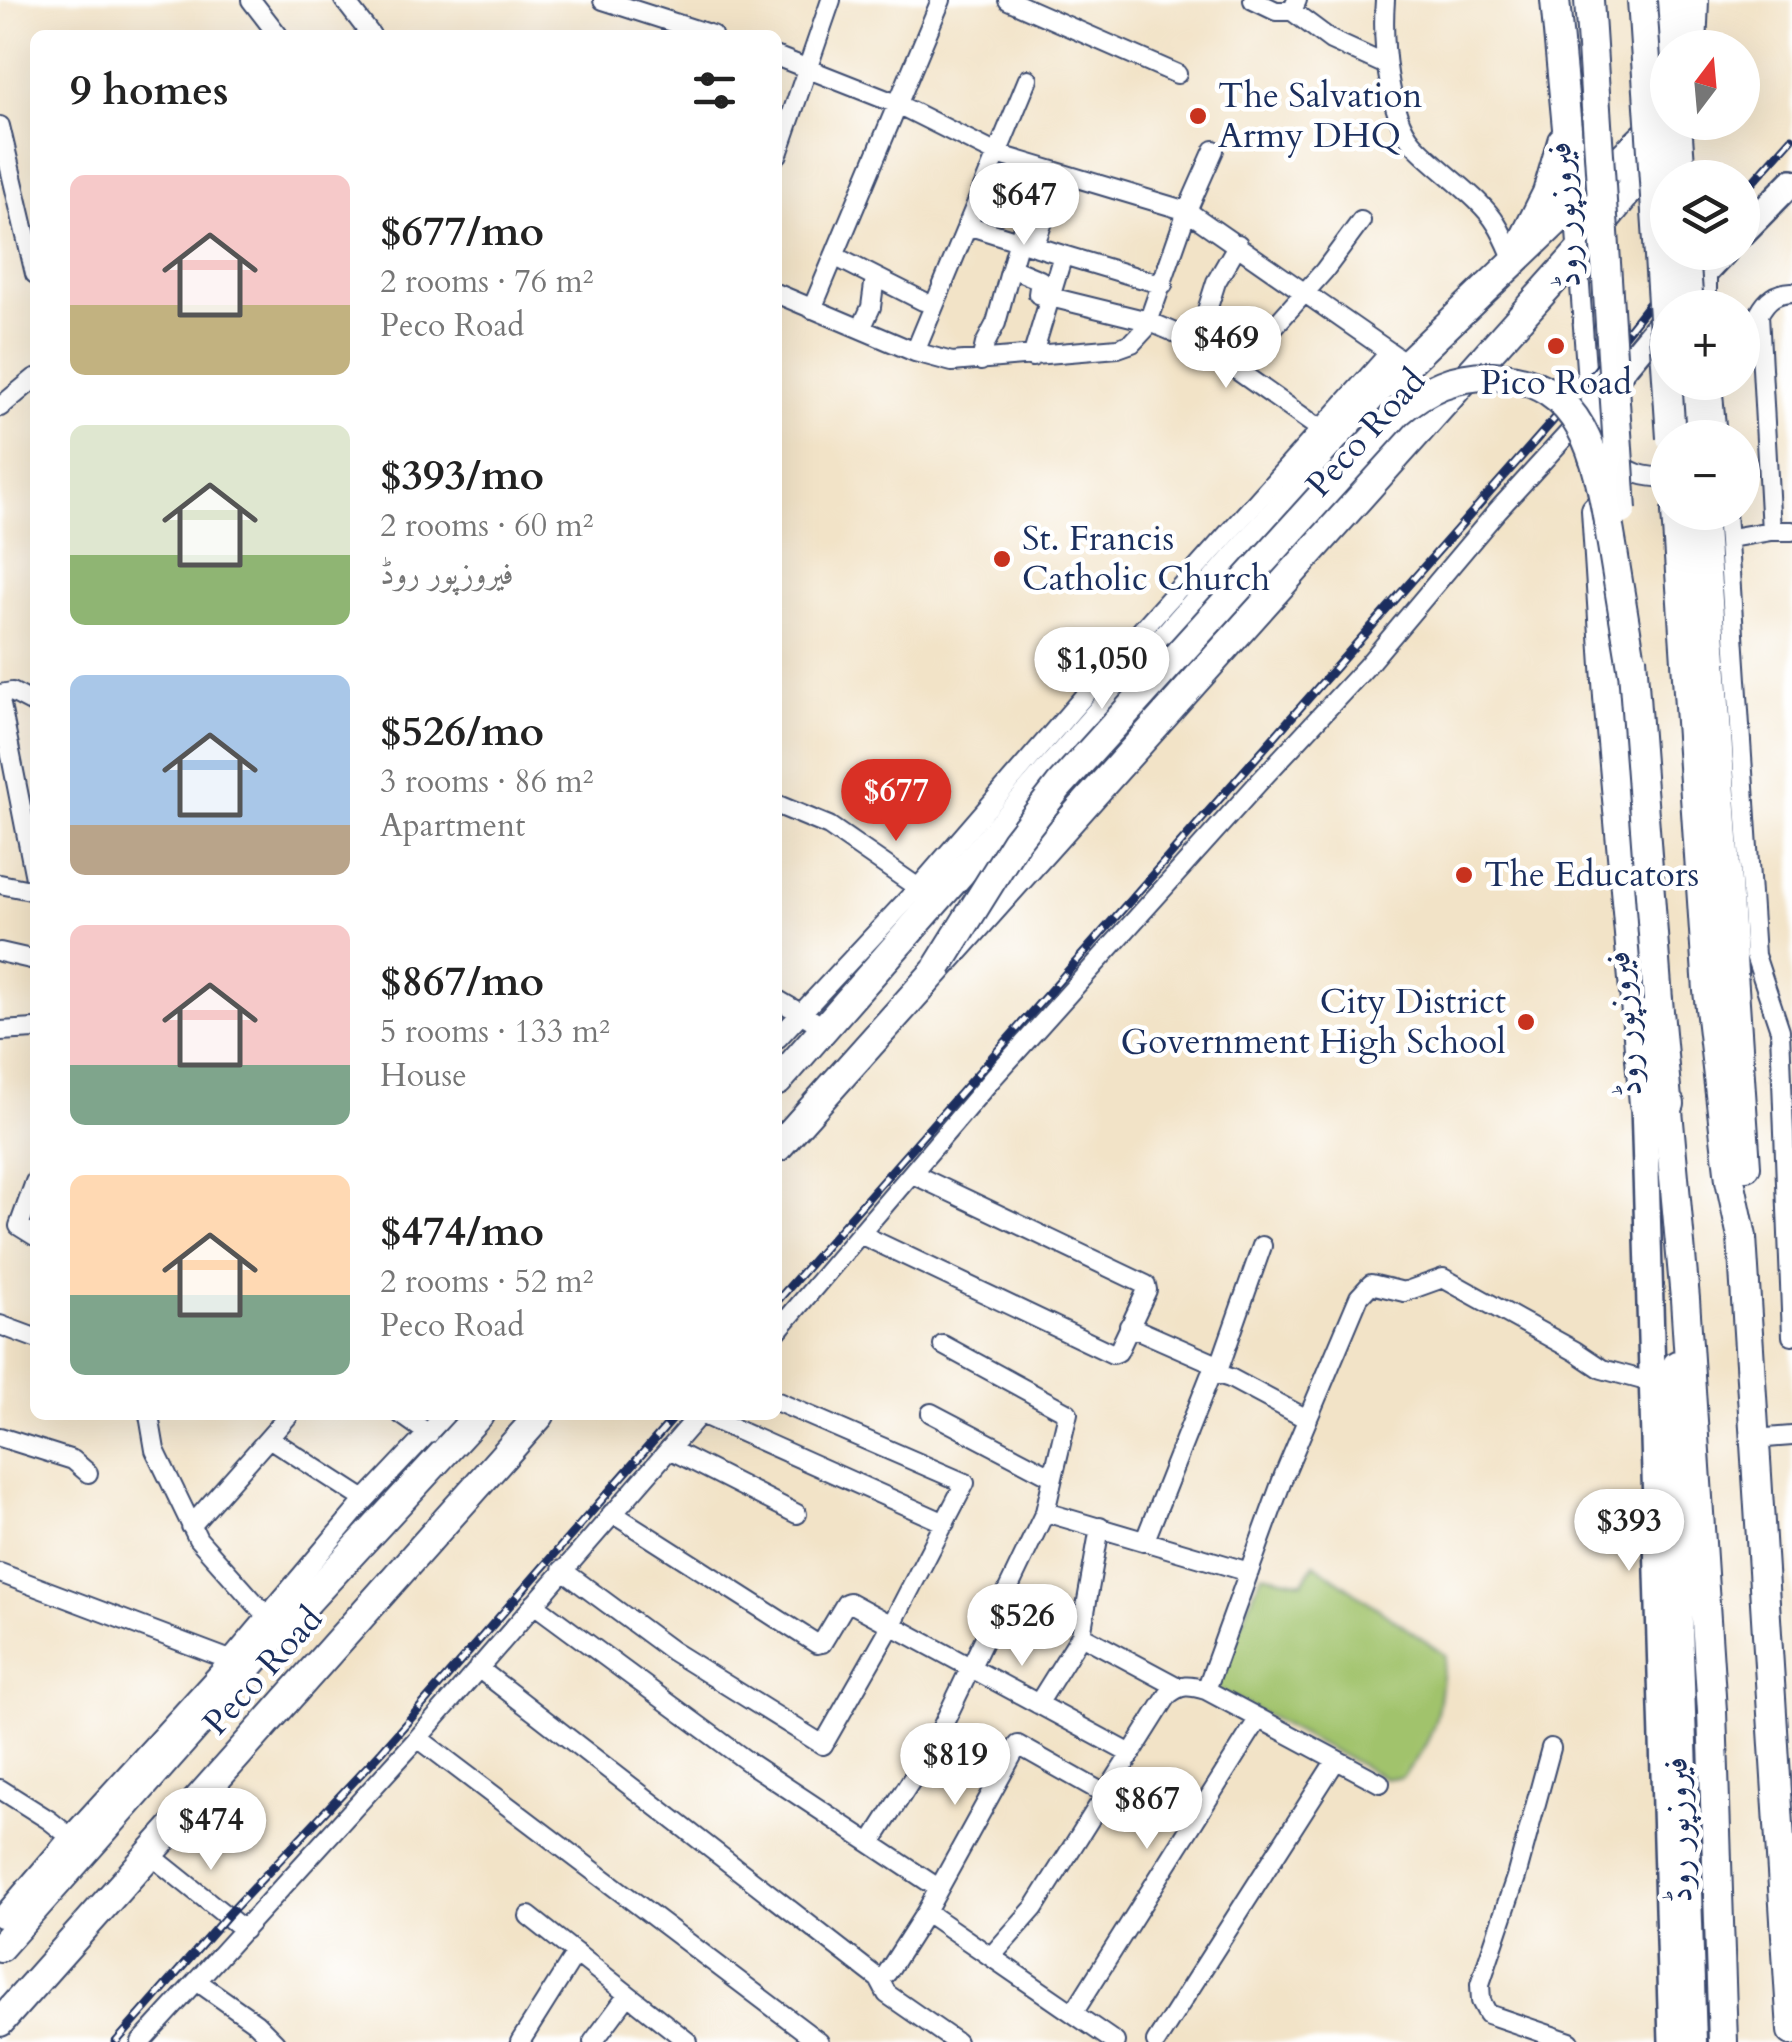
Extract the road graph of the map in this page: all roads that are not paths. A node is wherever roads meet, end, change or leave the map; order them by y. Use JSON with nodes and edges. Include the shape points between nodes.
{"nodes":[{"id":1,"x":251,"y":0,"type":"edge"},
{"id":2,"x":344,"y":0,"type":"edge"},
{"id":3,"x":603,"y":0,"type":"edge"},
{"id":4,"x":831,"y":0,"type":"edge"},
{"id":5,"x":1008,"y":0,"type":"edge"},
{"id":6,"x":1253,"y":0,"type":"edge"},
{"id":7,"x":1385,"y":0,"type":"edge"},
{"id":8,"x":1555,"y":0,"type":"edge"},
{"id":9,"x":1589,"y":0,"type":"edge"},
{"id":10,"x":1642,"y":0,"type":"edge"},
{"id":11,"x":1669,"y":0,"type":"edge"},
{"id":12,"x":1694,"y":0,"type":"edge"},
{"id":13,"x":1714,"y":0,"type":"edge"},
{"id":14,"x":933,"y":2,"type":"edge"},
{"id":15,"x":1295,"y":6,"type":"edge"},
{"id":16,"x":274,"y":30,"type":"edge"},
{"id":17,"x":367,"y":30,"type":"edge"},
{"id":18,"x":696,"y":30,"type":"edge"},
{"id":19,"x":1671,"y":30,"type":"edge"},
{"id":20,"x":1693,"y":30,"type":"edge"},
{"id":21,"x":1712,"y":30,"type":"edge"},
{"id":22,"x":782,"y":57,"type":"edge"},
{"id":23,"x":1386,"y":65,"type":"junction"},
{"id":24,"x":808,"y":67,"type":"junction"},
{"id":25,"x":1177,"y":74,"type":"dead end"},
{"id":26,"x":1028,"y":79,"type":"dead end"},
{"id":27,"x":896,"y":104,"type":"junction"},
{"id":28,"x":1566,"y":119,"type":"junction"},
{"id":29,"x":0,"y":126,"type":"edge"},
{"id":30,"x":1650,"y":131,"type":"edge"},
{"id":31,"x":1666,"y":140,"type":"edge"},
{"id":32,"x":782,"y":142,"type":"edge"},
{"id":33,"x":1214,"y":150,"type":"dead end"},
{"id":34,"x":997,"y":154,"type":"junction"},
{"id":35,"x":1040,"y":167,"type":"junction"},
{"id":36,"x":1792,"y":182,"type":"edge"},
{"id":37,"x":1574,"y":203,"type":"junction"},
{"id":38,"x":1187,"y":212,"type":"junction"},
{"id":39,"x":1760,"y":215,"type":"edge"},
{"id":40,"x":1361,"y":221,"type":"dead end"},
{"id":41,"x":967,"y":225,"type":"junction"},
{"id":42,"x":1026,"y":243,"type":"junction"},
{"id":43,"x":1238,"y":244,"type":"junction"},
{"id":44,"x":30,"y":253,"type":"edge"},
{"id":45,"x":1578,"y":253,"type":"junction"},
{"id":46,"x":1063,"y":255,"type":"junction"},
{"id":47,"x":834,"y":256,"type":"junction"},
{"id":48,"x":1514,"y":260,"type":"junction"},
{"id":49,"x":1011,"y":268,"type":"junction"},
{"id":50,"x":876,"y":277,"type":"junction"},
{"id":51,"x":1163,"y":285,"type":"junction"},
{"id":52,"x":1304,"y":291,"type":"junction"},
{"id":53,"x":1792,"y":292,"type":"edge"},
{"id":54,"x":782,"y":296,"type":"edge"},
{"id":55,"x":1051,"y":296,"type":"junction"},
{"id":56,"x":924,"y":301,"type":"dead end"},
{"id":57,"x":812,"y":308,"type":"junction"},
{"id":58,"x":1148,"y":322,"type":"junction"},
{"id":59,"x":861,"y":329,"type":"junction"},
{"id":60,"x":1650,"y":336,"type":"edge"},
{"id":61,"x":1197,"y":342,"type":"junction"},
{"id":62,"x":914,"y":352,"type":"junction"},
{"id":63,"x":1032,"y":357,"type":"junction"},
{"id":64,"x":1399,"y":358,"type":"junction"},
{"id":65,"x":981,"y":361,"type":"junction"},
{"id":66,"x":1236,"y":368,"type":"junction"},
{"id":67,"x":30,"y":382,"type":"edge"},
{"id":68,"x":0,"y":406,"type":"edge"},
{"id":69,"x":1590,"y":409,"type":"junction"},
{"id":70,"x":1670,"y":420,"type":"edge"},
{"id":71,"x":1320,"y":429,"type":"junction"},
{"id":72,"x":1650,"y":477,"type":"edge"},
{"id":73,"x":1678,"y":530,"type":"edge"},
{"id":74,"x":1703,"y":530,"type":"edge"},
{"id":75,"x":1729,"y":530,"type":"edge"},
{"id":76,"x":1772,"y":530,"type":"junction"},
{"id":77,"x":1792,"y":531,"type":"edge"},
{"id":78,"x":1730,"y":538,"type":"junction"},
{"id":79,"x":1140,"y":652,"type":"junction"},
{"id":80,"x":1633,"y":673,"type":"junction"},
{"id":81,"x":0,"y":697,"type":"edge"},
{"id":82,"x":30,"y":701,"type":"edge"},
{"id":83,"x":9,"y":796,"type":"edge"},
{"id":84,"x":782,"y":807,"type":"edge"},
{"id":85,"x":30,"y":862,"type":"edge"},
{"id":86,"x":0,"y":884,"type":"edge"},
{"id":87,"x":30,"y":889,"type":"edge"},
{"id":88,"x":927,"y":894,"type":"junction"},
{"id":89,"x":0,"y":952,"type":"edge"},
{"id":90,"x":30,"y":959,"type":"edge"},
{"id":91,"x":938,"y":966,"type":"junction"},
{"id":92,"x":1721,"y":992,"type":"junction"},
{"id":93,"x":782,"y":1002,"type":"edge"},
{"id":94,"x":812,"y":1020,"type":"junction"},
{"id":95,"x":30,"y":1029,"type":"edge"},
{"id":96,"x":0,"y":1031,"type":"edge"},
{"id":97,"x":782,"y":1036,"type":"edge"},
{"id":98,"x":782,"y":1074,"type":"edge"},
{"id":99,"x":1657,"y":1104,"type":"junction"},
{"id":100,"x":782,"y":1142,"type":"edge"},
{"id":101,"x":913,"y":1174,"type":"junction"},
{"id":102,"x":30,"y":1196,"type":"edge"},
{"id":103,"x":30,"y":1233,"type":"edge"},
{"id":104,"x":862,"y":1235,"type":"junction"},
{"id":105,"x":1262,"y":1246,"type":"dead end"},
{"id":106,"x":1685,"y":1299,"type":"junction"},
{"id":107,"x":0,"y":1325,"type":"edge"},
{"id":108,"x":782,"y":1325,"type":"edge"},
{"id":109,"x":1129,"y":1326,"type":"junction"},
{"id":110,"x":30,"y":1336,"type":"edge"},
{"id":111,"x":1792,"y":1336,"type":"edge"},
{"id":112,"x":943,"y":1345,"type":"dead end"},
{"id":113,"x":1218,"y":1370,"type":"junction"},
{"id":114,"x":1650,"y":1382,"type":"junction"},
{"id":115,"x":782,"y":1404,"type":"edge"},
{"id":116,"x":931,"y":1413,"type":"dead end"},
{"id":117,"x":1308,"y":1419,"type":"junction"},
{"id":118,"x":149,"y":1420,"type":"edge"},
{"id":119,"x":285,"y":1420,"type":"edge"},
{"id":120,"x":407,"y":1420,"type":"edge"},
{"id":121,"x":443,"y":1420,"type":"edge"},
{"id":122,"x":472,"y":1420,"type":"edge"},
{"id":123,"x":536,"y":1420,"type":"edge"},
{"id":124,"x":696,"y":1420,"type":"edge"},
{"id":125,"x":712,"y":1420,"type":"edge"},
{"id":126,"x":1792,"y":1436,"type":"edge"},
{"id":127,"x":0,"y":1438,"type":"edge"},
{"id":128,"x":269,"y":1438,"type":"junction"},
{"id":129,"x":1755,"y":1439,"type":"junction"},
{"id":130,"x":434,"y":1446,"type":"junction"},
{"id":131,"x":668,"y":1449,"type":"junction"},
{"id":132,"x":88,"y":1473,"type":"dead end"},
{"id":133,"x":1054,"y":1477,"type":"junction"},
{"id":134,"x":476,"y":1487,"type":"junction"},
{"id":135,"x":365,"y":1500,"type":"junction"},
{"id":136,"x":1045,"y":1512,"type":"junction"},
{"id":137,"x":612,"y":1513,"type":"junction"},
{"id":138,"x":797,"y":1514,"type":"dead end"},
{"id":139,"x":946,"y":1523,"type":"junction"},
{"id":140,"x":192,"y":1526,"type":"junction"},
{"id":141,"x":1100,"y":1527,"type":"junction"},
{"id":142,"x":1146,"y":1540,"type":"junction"},
{"id":143,"x":562,"y":1570,"type":"junction"},
{"id":144,"x":1249,"y":1572,"type":"junction"},
{"id":145,"x":0,"y":1573,"type":"edge"},
{"id":146,"x":534,"y":1604,"type":"junction"},
{"id":147,"x":273,"y":1624,"type":"junction"},
{"id":148,"x":892,"y":1624,"type":"junction"},
{"id":149,"x":1080,"y":1634,"type":"junction"},
{"id":150,"x":230,"y":1660,"type":"junction"},
{"id":151,"x":478,"y":1668,"type":"junction"},
{"id":152,"x":971,"y":1668,"type":"junction"},
{"id":153,"x":1178,"y":1687,"type":"junction"},
{"id":154,"x":1206,"y":1690,"type":"junction"},
{"id":155,"x":1038,"y":1704,"type":"junction"},
{"id":156,"x":1259,"y":1718,"type":"junction"},
{"id":157,"x":418,"y":1738,"type":"junction"},
{"id":158,"x":1551,"y":1748,"type":"dead end"},
{"id":159,"x":1131,"y":1754,"type":"junction"},
{"id":160,"x":1336,"y":1760,"type":"junction"},
{"id":161,"x":1380,"y":1783,"type":"dead end"},
{"id":162,"x":0,"y":1790,"type":"edge"},
{"id":163,"x":1105,"y":1794,"type":"junction"},
{"id":164,"x":78,"y":1843,"type":"junction"},
{"id":165,"x":871,"y":1843,"type":"junction"},
{"id":166,"x":148,"y":1853,"type":"junction"},
{"id":167,"x":938,"y":1888,"type":"junction"},
{"id":168,"x":926,"y":1912,"type":"junction"},
{"id":169,"x":529,"y":1916,"type":"dead end"},
{"id":170,"x":0,"y":1918,"type":"edge"},
{"id":171,"x":244,"y":1930,"type":"junction"},
{"id":172,"x":0,"y":1948,"type":"edge"},
{"id":173,"x":576,"y":1953,"type":"junction"},
{"id":174,"x":996,"y":1958,"type":"junction"},
{"id":175,"x":887,"y":1973,"type":"dead end"},
{"id":176,"x":198,"y":1982,"type":"junction"},
{"id":177,"x":628,"y":1995,"type":"junction"},
{"id":178,"x":1074,"y":2012,"type":"junction"},
{"id":179,"x":0,"y":2022,"type":"edge"},
{"id":180,"x":1792,"y":2031,"type":"edge"},
{"id":181,"x":1107,"y":2039,"type":"edge"},
{"id":182,"x":142,"y":2042,"type":"edge"},
{"id":183,"x":274,"y":2042,"type":"edge"},
{"id":184,"x":520,"y":2042,"type":"edge"},
{"id":185,"x":593,"y":2042,"type":"edge"},
{"id":186,"x":688,"y":2042,"type":"edge"},
{"id":187,"x":819,"y":2042,"type":"edge"},
{"id":188,"x":956,"y":2042,"type":"edge"},
{"id":189,"x":1156,"y":2042,"type":"edge"},
{"id":190,"x":1570,"y":2042,"type":"edge"},
{"id":191,"x":1672,"y":2042,"type":"edge"},
{"id":192,"x":1692,"y":2042,"type":"edge"},
{"id":193,"x":1723,"y":2042,"type":"edge"}],
"edges":[{"from":1,"to":16,"type":"street"},
{"from":2,"to":17,"type":"street"},
{"from":3,"to":18,"type":"street"},
{"from":4,"to":24,"type":"street"},
{"from":5,"to":25,"type":"street"},
{"from":6,"to":15,"type":"street","via":[[1276,11]]},
{"from":7,"to":23,"type":"street"},
{"from":8,"to":28,"type":"main road"},
{"from":9,"to":80,"type":"main road","name":"فیروزپور روڈ","bridge":true},
{"from":10,"to":70,"type":"main road","bridge":true},
{"from":11,"to":19,"type":"main road"},
{"from":12,"to":20,"type":"main road"},
{"from":13,"to":21,"type":"main road"},
{"from":14,"to":27,"type":"street"},
{"from":15,"to":23,"type":"street","via":[[1330,40]]},
{"from":22,"to":24,"type":"street"},
{"from":23,"to":48,"type":"street","via":[[1410,140],[1496,222]]},
{"from":24,"to":27,"type":"street"},
{"from":24,"to":32,"type":"street"},
{"from":26,"to":34,"type":"street"},
{"from":27,"to":34,"type":"street"},
{"from":27,"to":47,"type":"street"},
{"from":28,"to":37,"type":"main road"},
{"from":28,"to":48,"type":"main road","via":[[1546,193]]},
{"from":29,"to":44,"type":"street"},
{"from":30,"to":37,"type":"main road","name":"Peco Road"},
{"from":31,"to":45,"type":"main road","name":"Peco Road"},
{"from":33,"to":38,"type":"street"},
{"from":34,"to":35,"type":"street"},
{"from":34,"to":41,"type":"street"},
{"from":35,"to":38,"type":"street"},
{"from":35,"to":42,"type":"street"},
{"from":36,"to":39,"type":"street"},
{"from":37,"to":45,"type":"street"},
{"from":37,"to":48,"type":"main road","name":"Peco Road"},
{"from":38,"to":43,"type":"street"},
{"from":38,"to":51,"type":"street"},
{"from":40,"to":52,"type":"street"},
{"from":41,"to":42,"type":"street"},
{"from":41,"to":62,"type":"street"},
{"from":42,"to":46,"type":"street"},
{"from":42,"to":49,"type":"street"},
{"from":43,"to":52,"type":"street"},
{"from":43,"to":61,"type":"street","via":[[1216,282]]},
{"from":45,"to":69,"type":"street"},
{"from":45,"to":91,"type":"main road","name":"Peco Road"},
{"from":46,"to":51,"type":"street"},
{"from":46,"to":55,"type":"street"},
{"from":47,"to":50,"type":"street"},
{"from":47,"to":57,"type":"street"},
{"from":48,"to":64,"type":"main road","name":"Peco Road"},
{"from":49,"to":55,"type":"street","via":[[1040,280],[1038,294]]},
{"from":49,"to":65,"type":"street"},
{"from":50,"to":56,"type":"street"},
{"from":50,"to":59,"type":"street"},
{"from":51,"to":58,"type":"street"},
{"from":52,"to":64,"type":"street"},
{"from":52,"to":66,"type":"street"},
{"from":53,"to":76,"type":"street","via":[[1778,293],[1760,314]]},
{"from":54,"to":57,"type":"street"},
{"from":55,"to":58,"type":"street"},
{"from":55,"to":63,"type":"street"},
{"from":57,"to":59,"type":"street"},
{"from":58,"to":61,"type":"street"},
{"from":58,"to":63,"type":"street","via":[[1132,343],[1118,348]]},
{"from":59,"to":62,"type":"street"},
{"from":60,"to":69,"type":"street"},
{"from":61,"to":66,"type":"street"},
{"from":62,"to":65,"type":"street"},
{"from":63,"to":65,"type":"street"},
{"from":64,"to":71,"type":"street"},
{"from":64,"to":79,"type":"main road","name":"Peco Road"},
{"from":66,"to":71,"type":"street"},
{"from":67,"to":68,"type":"street"},
{"from":69,"to":72,"type":"street","via":[[1622,466]]},
{"from":69,"to":99,"type":"main road","via":[[1608,697]]},
{"from":69,"to":101,"type":"street"},
{"from":71,"to":79,"type":"street"},
{"from":73,"to":92,"type":"main road"},
{"from":74,"to":92,"type":"main road"},
{"from":75,"to":78,"type":"street"},
{"from":76,"to":77,"type":"street"},
{"from":76,"to":78,"type":"street"},
{"from":78,"to":111,"type":"street","via":[[1755,955],[1780,1030]]},
{"from":79,"to":88,"type":"main road","name":"Peco Road"},
{"from":80,"to":91,"type":"main road","bridge":true,"via":[[1601,478],[1577,420],[1556,398],[1516,380],[1478,376],[1445,382],[1397,413],[1059,786],[1016,841]]},
{"from":80,"to":99,"type":"main road","name":"فیروزپور روڈ","bridge":true,"via":[[1658,1000]]},
{"from":81,"to":82,"type":"street","via":[[12,692]]},
{"from":81,"to":83,"type":"street"},
{"from":83,"to":85,"type":"street"},
{"from":84,"to":88,"type":"street","via":[[829,826]]},
{"from":86,"to":87,"type":"street"},
{"from":88,"to":94,"type":"main road","name":"Peco Road"},
{"from":89,"to":90,"type":"street"},
{"from":91,"to":100,"type":"main road","name":"Peco Road"},
{"from":92,"to":129,"type":"main road","via":[[1730,1180],[1742,1237]]},
{"from":93,"to":94,"type":"street"},
{"from":94,"to":97,"type":"street"},
{"from":94,"to":98,"type":"main road","name":"Peco Road"},
{"from":95,"to":96,"type":"street"},
{"from":99,"to":106,"type":"main road","name":"فیروزپور روڈ"},
{"from":99,"to":114,"type":"street"},
{"from":101,"to":104,"type":"street"},
{"from":101,"to":109,"type":"street","via":[[1146,1285]]},
{"from":102,"to":103,"type":"street","via":[[19,1226]]},
{"from":104,"to":108,"type":"street"},
{"from":104,"to":109,"type":"street","via":[[1113,1354]]},
{"from":105,"to":113,"type":"street"},
{"from":106,"to":192,"type":"main road","via":[[1671,1414]]},
{"from":106,"to":193,"type":"main road","name":"فیروزپور روڈ","via":[[1712,1711]]},
{"from":107,"to":110,"type":"street"},
{"from":109,"to":113,"type":"street"},
{"from":112,"to":133,"type":"street","via":[[1068,1410]]},
{"from":113,"to":117,"type":"street"},
{"from":113,"to":142,"type":"street","via":[[1210,1376]]},
{"from":114,"to":117,"type":"street","via":[[1602,1369],[1444,1278],[1404,1292],[1371,1284],[1359,1297]]},
{"from":114,"to":191,"type":"street"},
{"from":115,"to":139,"type":"street","via":[[965,1484]]},
{"from":116,"to":133,"type":"street"},
{"from":117,"to":144,"type":"street"},
{"from":118,"to":140,"type":"street","via":[[155,1450]]},
{"from":119,"to":128,"type":"street"},
{"from":120,"to":130,"type":"street"},
{"from":121,"to":130,"type":"street"},
{"from":122,"to":130,"type":"main road","name":"Peco Road"},
{"from":123,"to":134,"type":"main road","name":"Peco Road"},
{"from":124,"to":131,"type":"street"},
{"from":125,"to":139,"type":"street"},
{"from":126,"to":129,"type":"street"},
{"from":127,"to":132,"type":"street","via":[[72,1460]]},
{"from":128,"to":135,"type":"street"},
{"from":128,"to":140,"type":"street"},
{"from":129,"to":180,"type":"main road"},
{"from":130,"to":134,"type":"main road"},
{"from":130,"to":135,"type":"street"},
{"from":130,"to":147,"type":"main road","name":"Peco Road"},
{"from":131,"to":137,"type":"street"},
{"from":131,"to":138,"type":"street"},
{"from":133,"to":136,"type":"street"},
{"from":134,"to":166,"type":"main road","name":"Peco Road"},
{"from":135,"to":147,"type":"street"},
{"from":136,"to":141,"type":"street"},
{"from":136,"to":152,"type":"street"},
{"from":137,"to":143,"type":"street"},
{"from":137,"to":148,"type":"street","via":[[817,1644],[847,1602]]},
{"from":139,"to":148,"type":"street"},
{"from":140,"to":147,"type":"street"},
{"from":141,"to":142,"type":"street"},
{"from":141,"to":149,"type":"street"},
{"from":142,"to":144,"type":"street"},
{"from":143,"to":146,"type":"street"},
{"from":143,"to":148,"type":"street","via":[[672,1651],[820,1745]]},
{"from":144,"to":154,"type":"street"},
{"from":145,"to":150,"type":"street"},
{"from":146,"to":151,"type":"street"},
{"from":146,"to":165,"type":"street"},
{"from":147,"to":150,"type":"street"},
{"from":147,"to":164,"type":"main road","name":"Peco Road"},
{"from":148,"to":152,"type":"street"},
{"from":149,"to":153,"type":"street"},
{"from":149,"to":155,"type":"street"},
{"from":150,"to":164,"type":"street"},
{"from":151,"to":157,"type":"street"},
{"from":151,"to":188,"type":"street"},
{"from":152,"to":155,"type":"street"},
{"from":152,"to":165,"type":"street","via":[[932,1748]]},
{"from":153,"to":154,"type":"street"},
{"from":153,"to":159,"type":"street"},
{"from":154,"to":156,"type":"street"},
{"from":155,"to":159,"type":"street"},
{"from":156,"to":160,"type":"street"},
{"from":156,"to":178,"type":"street"},
{"from":157,"to":171,"type":"street"},
{"from":157,"to":187,"type":"street"},
{"from":158,"to":190,"type":"street","via":[[1480,1984],[1481,2001],[1488,2014]]},
{"from":159,"to":163,"type":"street"},
{"from":160,"to":161,"type":"street"},
{"from":160,"to":189,"type":"street"},
{"from":162,"to":164,"type":"street"},
{"from":163,"to":167,"type":"street","via":[[1018,1745]]},
{"from":163,"to":174,"type":"street"},
{"from":164,"to":170,"type":"street"},
{"from":164,"to":172,"type":"main road","name":"Peco Road"},
{"from":165,"to":167,"type":"street"},
{"from":166,"to":171,"type":"street"},
{"from":166,"to":179,"type":"main road","name":"Peco Road"},
{"from":167,"to":168,"type":"street"},
{"from":168,"to":174,"type":"street"},
{"from":168,"to":175,"type":"street"},
{"from":169,"to":173,"type":"street"},
{"from":171,"to":176,"type":"street"},
{"from":173,"to":177,"type":"street"},
{"from":173,"to":184,"type":"street"},
{"from":174,"to":178,"type":"street"},
{"from":176,"to":182,"type":"street"},
{"from":176,"to":183,"type":"street"},
{"from":177,"to":185,"type":"street"},
{"from":177,"to":186,"type":"street"},
{"from":178,"to":181,"type":"street"}]}
